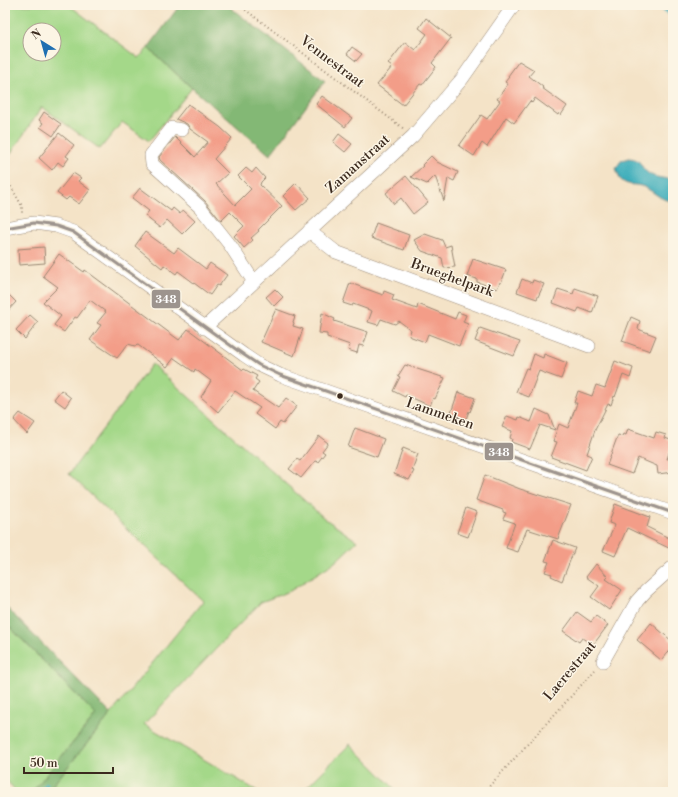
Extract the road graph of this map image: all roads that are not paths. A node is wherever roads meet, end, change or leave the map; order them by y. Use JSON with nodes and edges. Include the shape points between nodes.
{"nodes":[{"id":1,"x":514,"y":5,"type":"edge"},
{"id":2,"x":182,"y":130,"type":"dead end"},
{"id":3,"x":5,"y":228,"type":"edge"},
{"id":4,"x":309,"y":231,"type":"junction"},
{"id":5,"x":254,"y":282,"type":"junction"},
{"id":6,"x":204,"y":328,"type":"junction"},
{"id":7,"x":590,"y":346,"type":"dead end"},
{"id":8,"x":673,"y":513,"type":"edge"},
{"id":9,"x":673,"y":567,"type":"edge"},
{"id":10,"x":603,"y":661,"type":"road end"}],
"edges":[{"from":1,"to":4,"type":"street","name":"Zamanstraat","via":[[462,79],[413,136]]},
{"from":2,"to":5,"type":"street","via":[[172,128],[151,155],[152,164],[200,207],[230,245]]},
{"from":3,"to":6,"type":"street","name":"Lammeken","via":[[34,223],[56,226],[73,232]]},
{"from":4,"to":5,"type":"street","name":"Zamanstraat"},
{"from":4,"to":7,"type":"street","name":"Brueghelpark","via":[[336,252]]},
{"from":5,"to":6,"type":"street","name":"Zamanstraat"},
{"from":6,"to":8,"type":"street","name":"Lammeken","via":[[259,365],[280,375]]},
{"from":9,"to":10,"type":"street","name":"Laerestraat","via":[[637,600]]}]}
